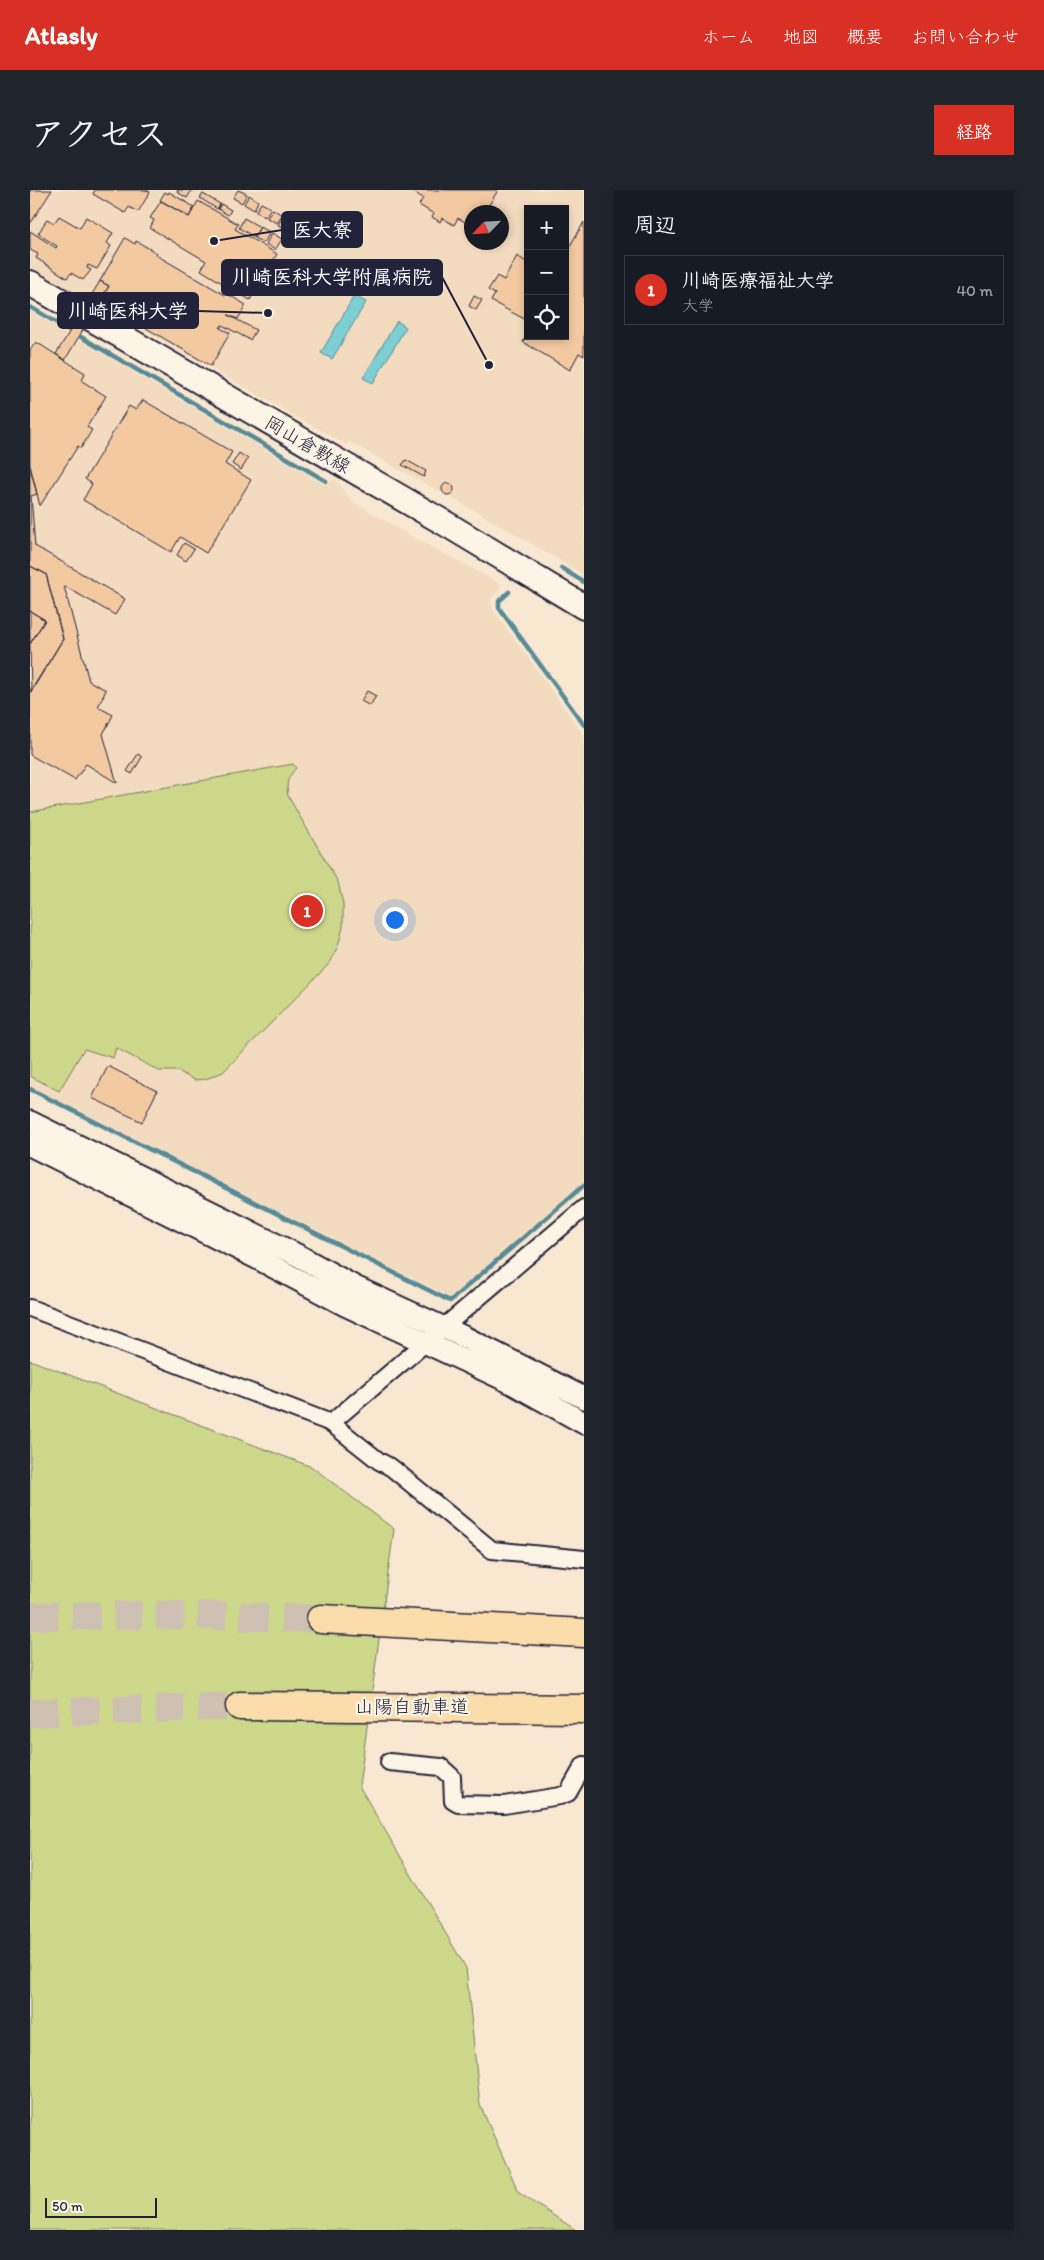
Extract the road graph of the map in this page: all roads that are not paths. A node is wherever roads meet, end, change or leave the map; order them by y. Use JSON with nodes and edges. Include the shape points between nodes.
{"nodes":[{"id":1,"x":30,"y":283,"type":"edge"},
{"id":2,"x":584,"y":606,"type":"edge"},
{"id":3,"x":30,"y":1122,"type":"edge"},
{"id":4,"x":30,"y":1145,"type":"edge"},
{"id":5,"x":584,"y":1208,"type":"edge"},
{"id":6,"x":30,"y":1308,"type":"edge"},
{"id":7,"x":442,"y":1328,"type":"junction"},
{"id":8,"x":425,"y":1342,"type":"junction"},
{"id":9,"x":584,"y":1398,"type":"edge"},
{"id":10,"x":331,"y":1423,"type":"junction"},
{"id":11,"x":584,"y":1423,"type":"edge"},
{"id":12,"x":584,"y":1559,"type":"edge"},
{"id":13,"x":321,"y":1619,"type":"tunnel mouth"},
{"id":14,"x":584,"y":1633,"type":"edge"},
{"id":15,"x":240,"y":1706,"type":"tunnel mouth"},
{"id":16,"x":584,"y":1708,"type":"edge"},
{"id":17,"x":389,"y":1762,"type":"dead end"},
{"id":18,"x":584,"y":1765,"type":"edge"}],
"edges":[{"from":1,"to":2,"type":"main road","name":"岡山倉敷線"},
{"from":3,"to":7,"type":"street"},
{"from":4,"to":8,"type":"street","via":[[345,1305]]},
{"from":5,"to":7,"type":"street"},
{"from":6,"to":10,"type":"street"},
{"from":7,"to":8,"type":"street"},
{"from":7,"to":9,"type":"street"},
{"from":8,"to":10,"type":"street"},
{"from":8,"to":11,"type":"street","via":[[512,1383]]},
{"from":10,"to":12,"type":"street","via":[[492,1550]]},
{"from":13,"to":14,"type":"highway"},
{"from":15,"to":16,"type":"highway","name":"山陽自動車道"},
{"from":17,"to":18,"type":"street","via":[[441,1767],[452,1777],[453,1801],[458,1804],[495,1804],[568,1793]]}]}
